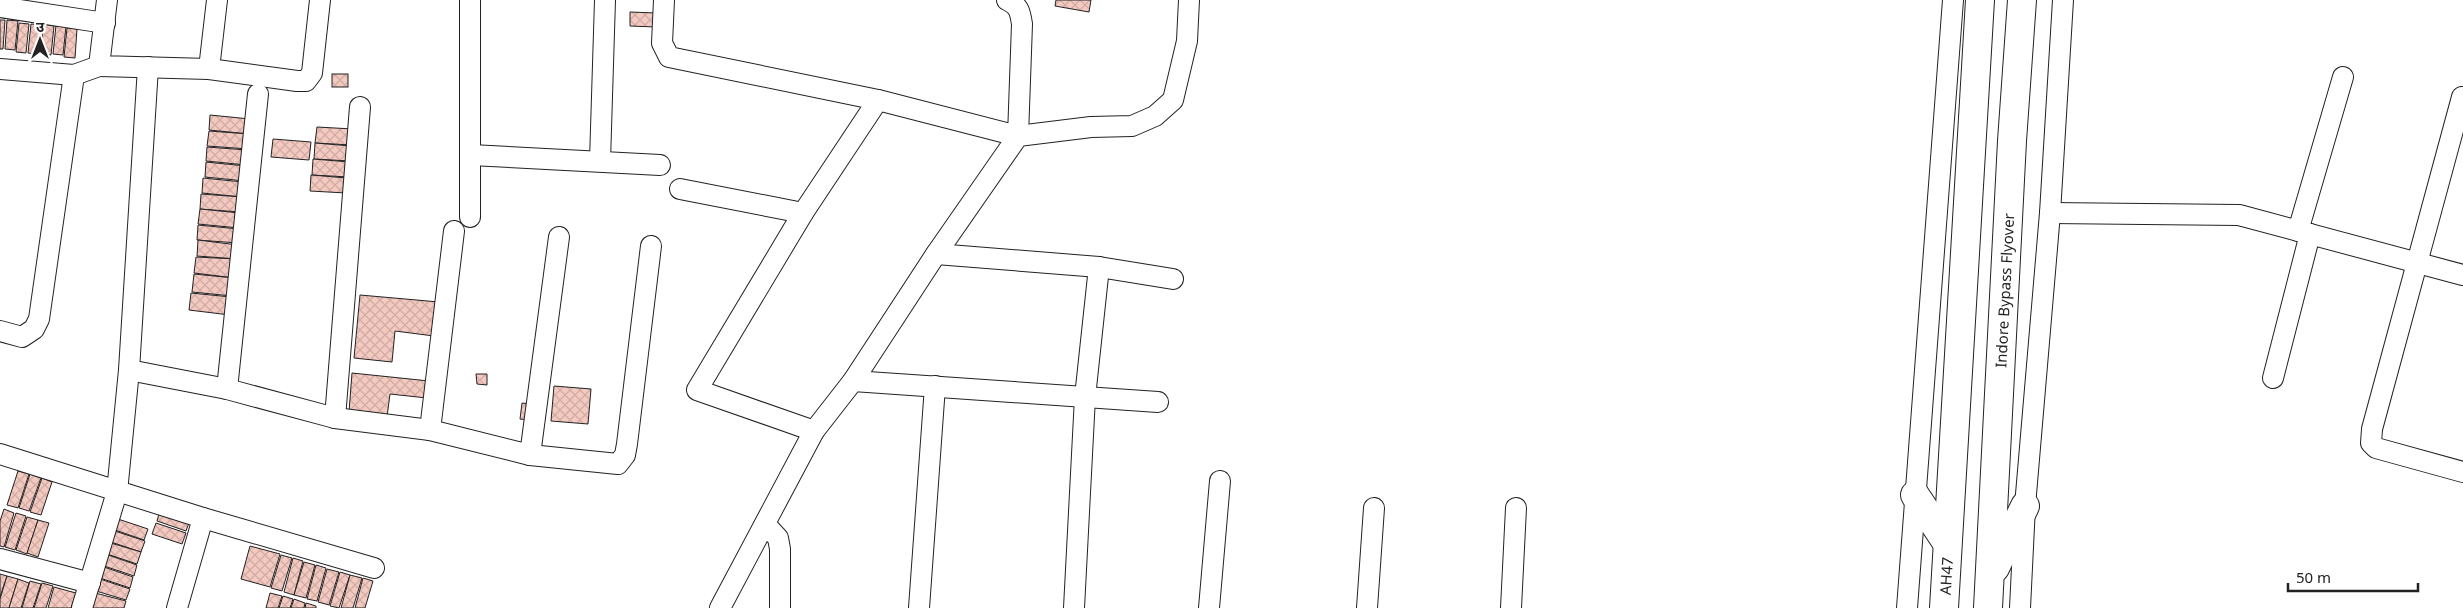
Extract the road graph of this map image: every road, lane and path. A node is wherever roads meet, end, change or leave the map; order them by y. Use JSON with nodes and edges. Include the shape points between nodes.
{"nodes":[{"id":1,"x":107,"y":0,"type":"edge"},
{"id":2,"x":217,"y":0,"type":"edge"},
{"id":3,"x":320,"y":0,"type":"edge"},
{"id":4,"x":470,"y":0,"type":"edge"},
{"id":5,"x":605,"y":0,"type":"edge"},
{"id":6,"x":664,"y":0,"type":"edge"},
{"id":7,"x":1007,"y":0,"type":"edge"},
{"id":8,"x":1190,"y":0,"type":"edge"},
{"id":9,"x":1953,"y":0,"type":"edge"},
{"id":10,"x":1980,"y":0,"type":"edge"},
{"id":11,"x":2022,"y":0,"type":"edge"},
{"id":12,"x":2063,"y":0,"type":"edge"},
{"id":13,"x":0,"y":7,"type":"edge"},
{"id":14,"x":43,"y":7,"type":"edge"},
{"id":15,"x":105,"y":23,"type":"junction"},
{"id":16,"x":99,"y":66,"type":"junction"},
{"id":17,"x":148,"y":66,"type":"junction"},
{"id":18,"x":0,"y":68,"type":"edge"},
{"id":19,"x":209,"y":69,"type":"junction"},
{"id":20,"x":74,"y":76,"type":"junction"},
{"id":21,"x":2343,"y":78,"type":"dead end"},
{"id":22,"x":258,"y":94,"type":"dead end"},
{"id":23,"x":2462,"y":97,"type":"edge"},
{"id":24,"x":878,"y":100,"type":"junction"},
{"id":25,"x":360,"y":107,"type":"dead end"},
{"id":26,"x":1018,"y":136,"type":"junction"},
{"id":27,"x":472,"y":155,"type":"junction"},
{"id":28,"x":600,"y":162,"type":"junction"},
{"id":29,"x":660,"y":165,"type":"dead end"},
{"id":30,"x":680,"y":189,"type":"dead end"},
{"id":31,"x":803,"y":213,"type":"junction"},
{"id":32,"x":2050,"y":213,"type":"junction"},
{"id":33,"x":470,"y":217,"type":"dead end"},
{"id":34,"x":454,"y":231,"type":"dead end"},
{"id":35,"x":2304,"y":232,"type":"junction"},
{"id":36,"x":559,"y":237,"type":"dead end"},
{"id":37,"x":651,"y":246,"type":"dead end"},
{"id":38,"x":936,"y":254,"type":"junction"},
{"id":39,"x":2416,"y":262,"type":"junction"},
{"id":40,"x":1099,"y":267,"type":"junction"},
{"id":41,"x":2463,"y":275,"type":"edge"},
{"id":42,"x":1173,"y":279,"type":"dead end"},
{"id":43,"x":0,"y":331,"type":"edge"},
{"id":44,"x":129,"y":370,"type":"junction"},
{"id":45,"x":2273,"y":378,"type":"dead end"},
{"id":46,"x":853,"y":381,"type":"junction"},
{"id":47,"x":935,"y":386,"type":"junction"},
{"id":48,"x":227,"y":389,"type":"junction"},
{"id":49,"x":1085,"y":397,"type":"junction"},
{"id":50,"x":1158,"y":402,"type":"dead end"},
{"id":51,"x":335,"y":418,"type":"junction"},
{"id":52,"x":430,"y":430,"type":"junction"},
{"id":53,"x":814,"y":431,"type":"junction"},
{"id":54,"x":0,"y":454,"type":"edge"},
{"id":55,"x":530,"y":455,"type":"junction"},
{"id":56,"x":2463,"y":472,"type":"edge"},
{"id":57,"x":1220,"y":481,"type":"dead end"},
{"id":58,"x":117,"y":492,"type":"junction"},
{"id":59,"x":1915,"y":495,"type":"junction"},
{"id":60,"x":2025,"y":506,"type":"junction"},
{"id":61,"x":1374,"y":508,"type":"dead end"},
{"id":62,"x":1516,"y":508,"type":"dead end"},
{"id":63,"x":203,"y":518,"type":"junction"},
{"id":64,"x":765,"y":524,"type":"junction"},
{"id":65,"x":1947,"y":543,"type":"junction"},
{"id":66,"x":0,"y":559,"type":"edge"},
{"id":67,"x":374,"y":568,"type":"dead end"},
{"id":68,"x":1990,"y":581,"type":"junction"},
{"id":69,"x":90,"y":583,"type":"junction"},
{"id":70,"x":82,"y":608,"type":"edge"},
{"id":71,"x":177,"y":608,"type":"edge"},
{"id":72,"x":720,"y":608,"type":"edge"},
{"id":73,"x":780,"y":608,"type":"edge"},
{"id":74,"x":919,"y":608,"type":"edge"},
{"id":75,"x":1074,"y":608,"type":"edge"},
{"id":76,"x":1209,"y":608,"type":"edge"},
{"id":77,"x":1368,"y":608,"type":"edge"},
{"id":78,"x":1510,"y":608,"type":"edge"},
{"id":79,"x":1908,"y":608,"type":"edge"},
{"id":80,"x":1944,"y":608,"type":"edge"},
{"id":81,"x":1988,"y":608,"type":"edge"},
{"id":82,"x":2020,"y":608,"type":"edge"}],
"edges":[{"from":1,"to":15,"type":"street"},
{"from":2,"to":19,"type":"street"},
{"from":3,"to":19,"type":"street","via":[[312,73],[306,81]]},
{"from":4,"to":27,"type":"street"},
{"from":5,"to":28,"type":"street"},
{"from":6,"to":24,"type":"street","via":[[662,43],[669,57]]},
{"from":7,"to":26,"type":"street","via":[[1020,10],[1022,24]]},
{"from":8,"to":26,"type":"street","via":[[1187,41],[1173,100],[1155,116],[1132,126],[1091,127]]},
{"from":9,"to":59,"type":"street"},
{"from":10,"to":65,"type":"highway"},
{"from":11,"to":68,"type":"highway","name":"Indore Bypass Flyover"},
{"from":12,"to":32,"type":"street"},
{"from":13,"to":14,"type":"street"},
{"from":14,"to":15,"type":"street"},
{"from":15,"to":16,"type":"street"},
{"from":16,"to":17,"type":"street"},
{"from":16,"to":20,"type":"street"},
{"from":17,"to":19,"type":"street"},
{"from":17,"to":44,"type":"street"},
{"from":18,"to":20,"type":"street"},
{"from":20,"to":43,"type":"street","via":[[39,319],[34,329],[22,337]]},
{"from":21,"to":35,"type":"street"},
{"from":22,"to":48,"type":"street"},
{"from":23,"to":39,"type":"street"},
{"from":24,"to":26,"type":"street"},
{"from":24,"to":31,"type":"street"},
{"from":25,"to":51,"type":"street"},
{"from":26,"to":38,"type":"street"},
{"from":27,"to":28,"type":"street"},
{"from":27,"to":33,"type":"street"},
{"from":28,"to":29,"type":"street"},
{"from":30,"to":31,"type":"street"},
{"from":31,"to":53,"type":"street","via":[[697,390]]},
{"from":32,"to":35,"type":"street","via":[[2239,215]]},
{"from":32,"to":60,"type":"street"},
{"from":34,"to":52,"type":"street"},
{"from":35,"to":39,"type":"street"},
{"from":35,"to":45,"type":"street"},
{"from":36,"to":55,"type":"street"},
{"from":37,"to":55,"type":"street","via":[[625,455],[618,464]]},
{"from":38,"to":40,"type":"street"},
{"from":38,"to":46,"type":"street"},
{"from":39,"to":41,"type":"street"},
{"from":39,"to":56,"type":"street","via":[[2371,443],[2376,448]]},
{"from":40,"to":42,"type":"street"},
{"from":40,"to":49,"type":"street"},
{"from":44,"to":48,"type":"street"},
{"from":44,"to":58,"type":"street"},
{"from":46,"to":47,"type":"street"},
{"from":46,"to":53,"type":"street"},
{"from":47,"to":49,"type":"street"},
{"from":47,"to":74,"type":"street"},
{"from":48,"to":51,"type":"street"},
{"from":49,"to":50,"type":"street"},
{"from":49,"to":75,"type":"street"},
{"from":51,"to":52,"type":"street"},
{"from":52,"to":55,"type":"street"},
{"from":53,"to":64,"type":"street"},
{"from":54,"to":58,"type":"street"},
{"from":57,"to":76,"type":"street"},
{"from":58,"to":63,"type":"street"},
{"from":58,"to":69,"type":"street"},
{"from":59,"to":65,"type":"highway"},
{"from":59,"to":79,"type":"street"},
{"from":60,"to":68,"type":"highway"},
{"from":60,"to":82,"type":"street"},
{"from":61,"to":77,"type":"street"},
{"from":62,"to":78,"type":"street"},
{"from":63,"to":67,"type":"street"},
{"from":63,"to":71,"type":"street"},
{"from":64,"to":72,"type":"street"},
{"from":64,"to":73,"type":"street","via":[[778,538],[782,574]]},
{"from":65,"to":80,"type":"highway","name":"AH47"},
{"from":66,"to":69,"type":"street"},
{"from":68,"to":81,"type":"highway"},
{"from":69,"to":70,"type":"street"}]}
